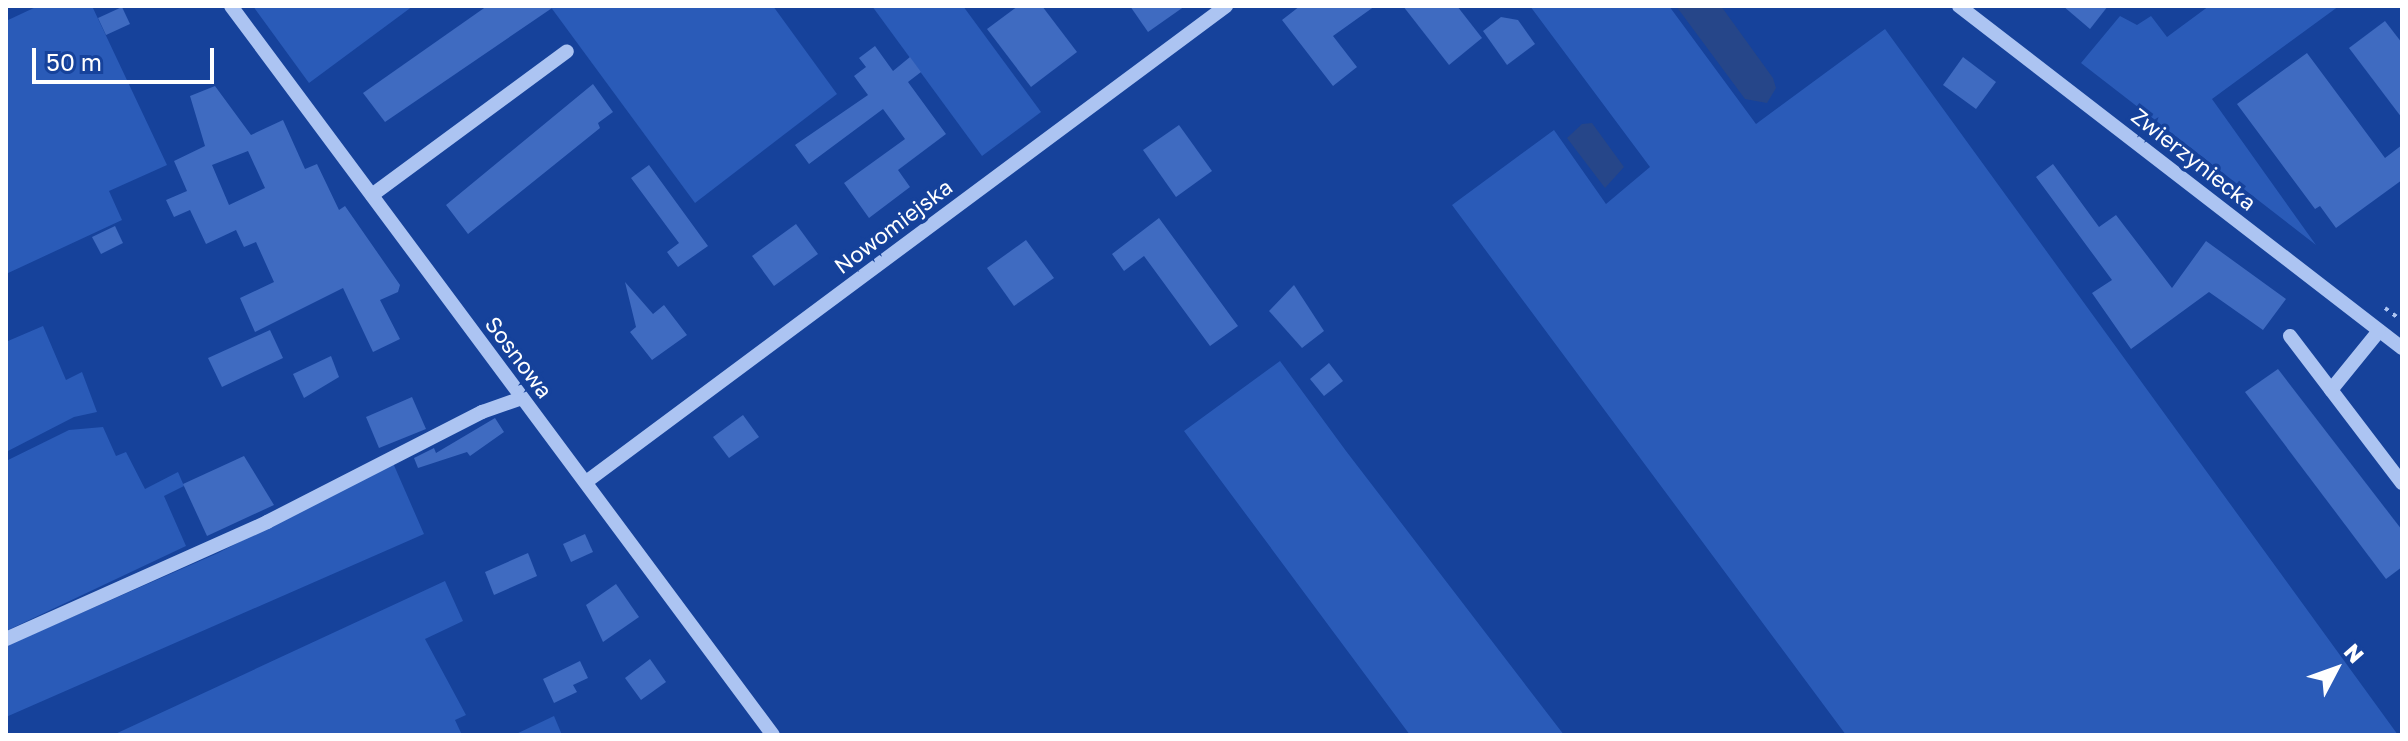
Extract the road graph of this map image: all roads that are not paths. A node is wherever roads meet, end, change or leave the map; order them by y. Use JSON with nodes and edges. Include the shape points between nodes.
{"nodes":[{"id":1,"x":231,"y":6,"type":"edge"},
{"id":2,"x":1226,"y":6,"type":"edge"},
{"id":3,"x":1959,"y":6,"type":"edge"},
{"id":4,"x":567,"y":51,"type":"dead end"},
{"id":5,"x":372,"y":195,"type":"junction"},
{"id":6,"x":2379,"y":331,"type":"junction"},
{"id":7,"x":2290,"y":336,"type":"dead end"},
{"id":8,"x":2402,"y":348,"type":"edge"},
{"id":9,"x":2331,"y":390,"type":"junction"},
{"id":10,"x":522,"y":398,"type":"junction"},
{"id":11,"x":586,"y":482,"type":"junction"},
{"id":12,"x":2402,"y":483,"type":"edge"},
{"id":13,"x":6,"y":639,"type":"edge"},
{"id":14,"x":773,"y":735,"type":"edge"}],
"edges":[{"from":1,"to":5,"type":"street","name":"Sosnowa"},
{"from":2,"to":11,"type":"street","name":"Nowomiejska"},
{"from":3,"to":6,"type":"street","name":"Zwierzyniecka"},
{"from":4,"to":5,"type":"street"},
{"from":5,"to":10,"type":"street","name":"Sosnowa"},
{"from":6,"to":8,"type":"street","name":"Zwierzyniecka"},
{"from":6,"to":9,"type":"street"},
{"from":7,"to":9,"type":"street"},
{"from":9,"to":12,"type":"street"},
{"from":10,"to":11,"type":"street","name":"Sosnowa"},
{"from":10,"to":13,"type":"street","via":[[482,412],[267,522]]},
{"from":11,"to":14,"type":"street","name":"Sosnowa"}]}
